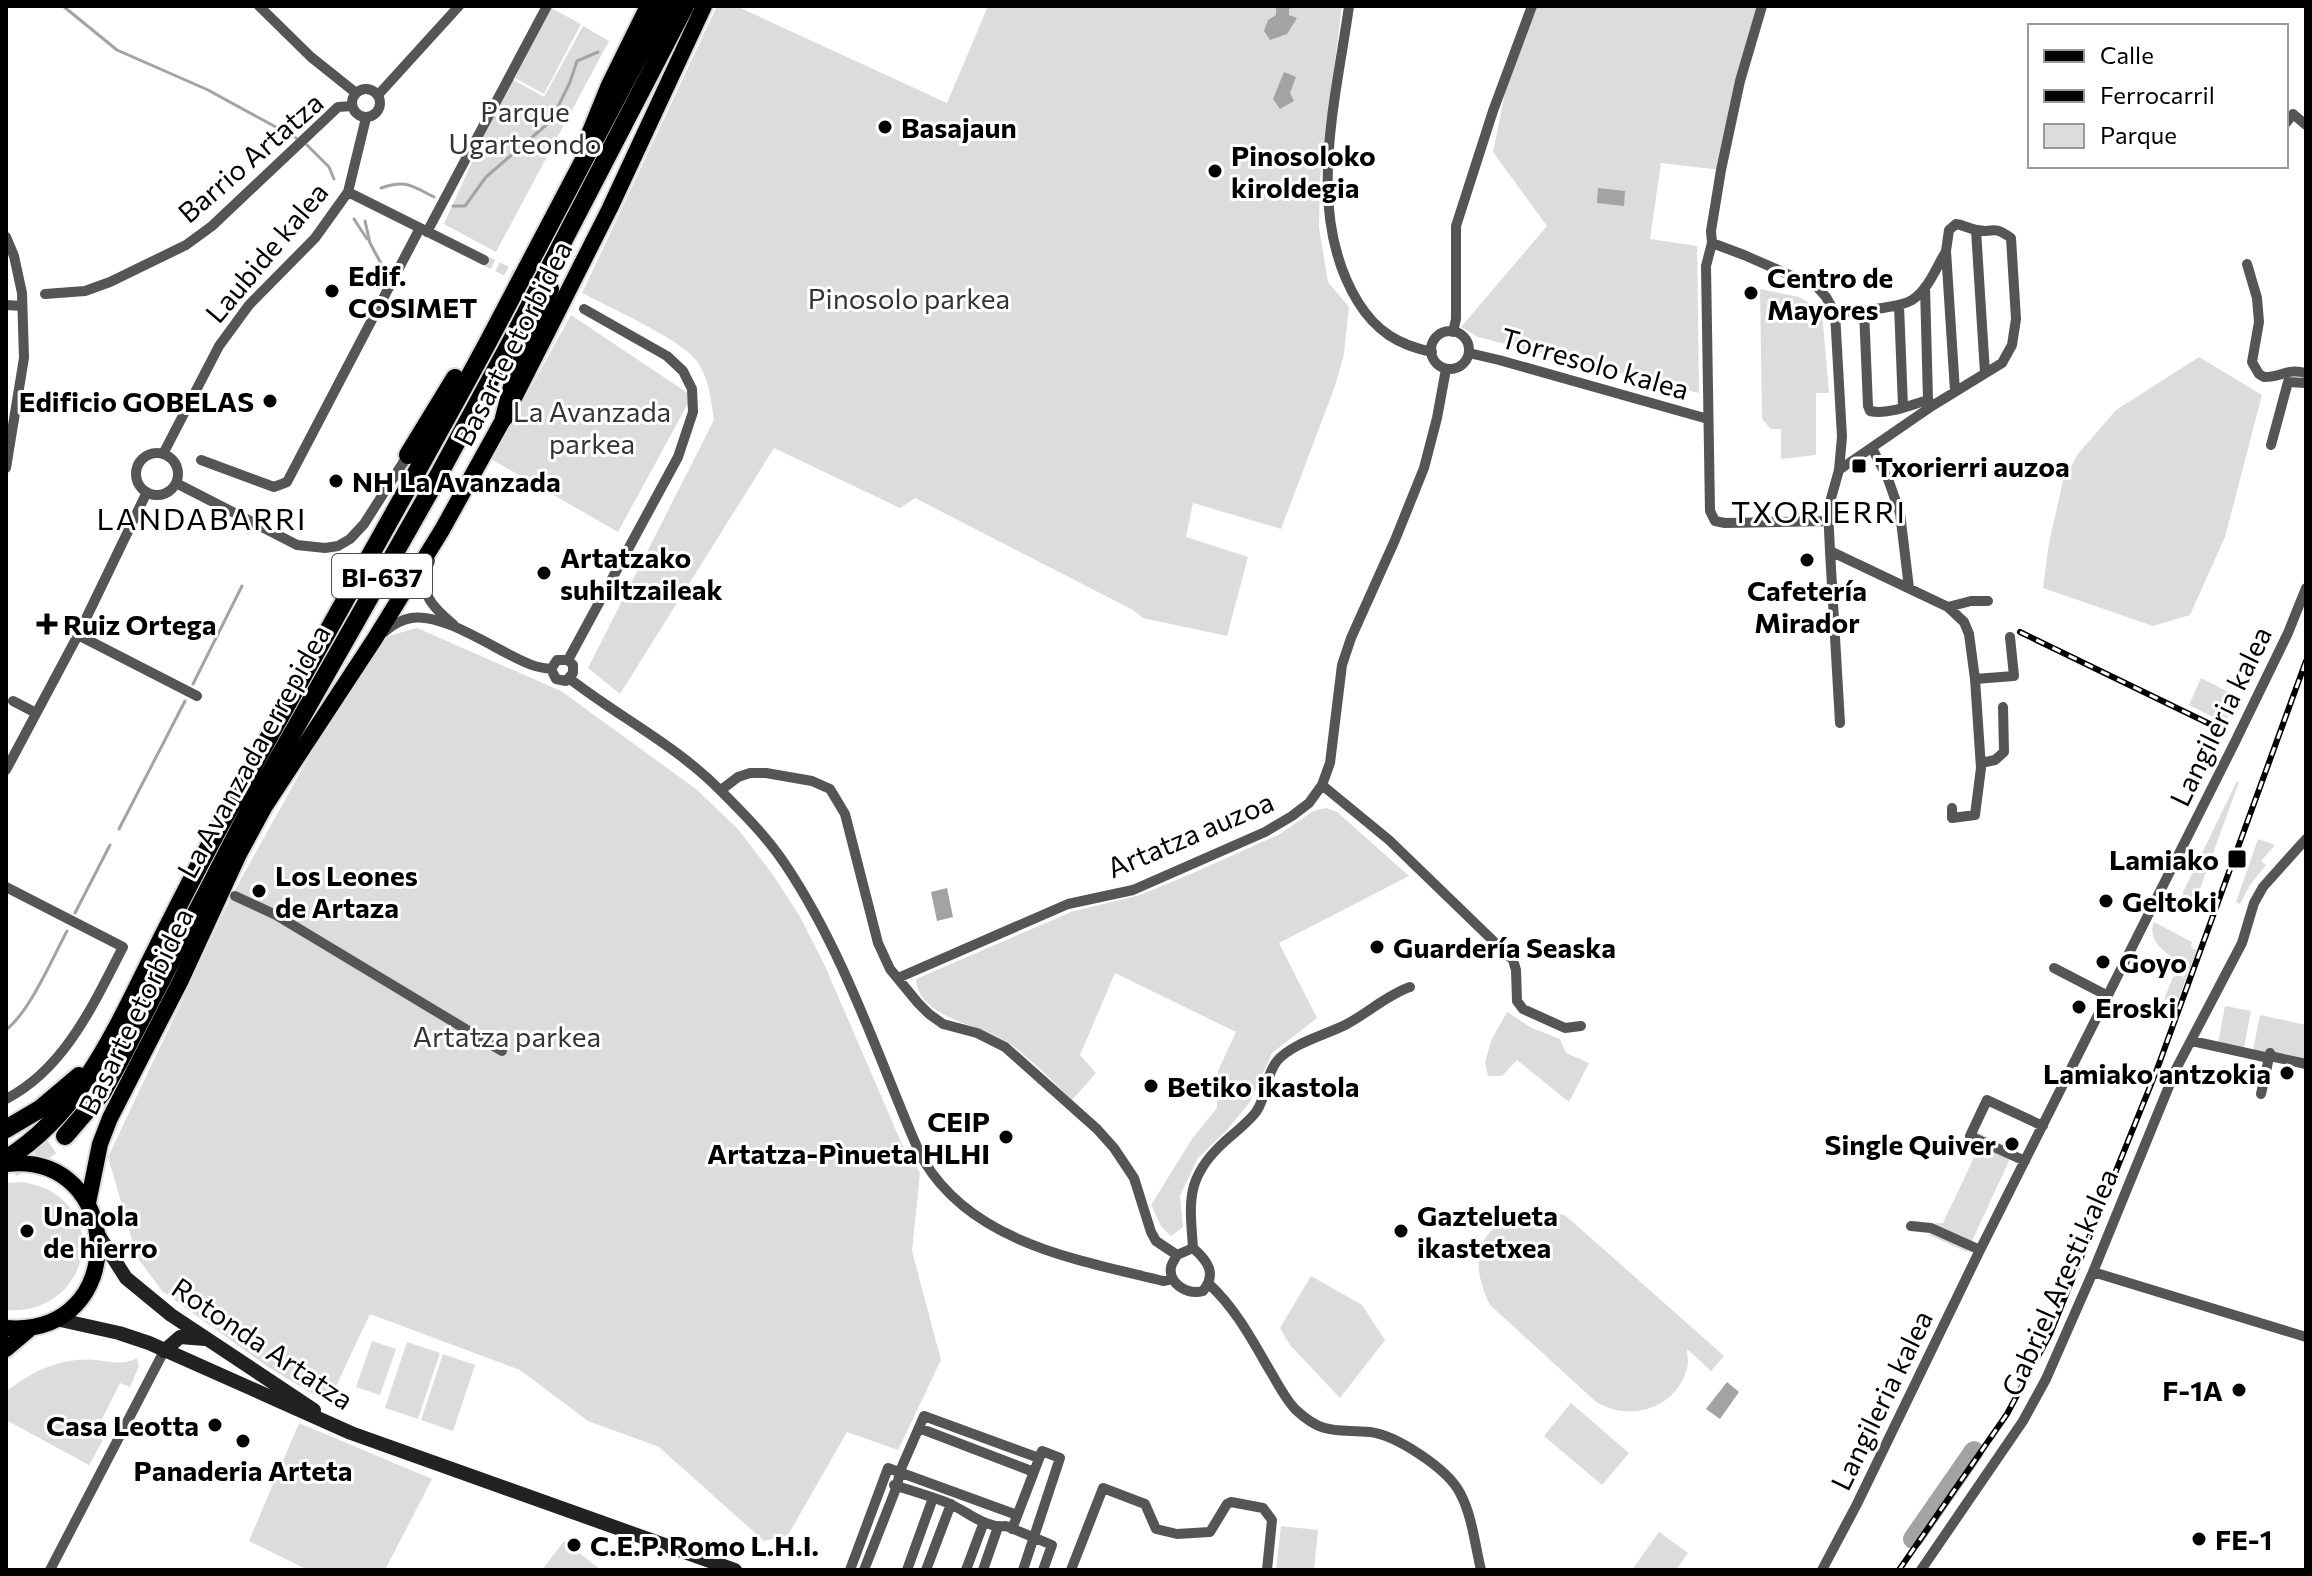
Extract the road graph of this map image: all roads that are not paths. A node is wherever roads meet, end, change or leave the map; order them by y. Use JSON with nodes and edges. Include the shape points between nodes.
{"nodes":[{"id":1,"x":259,"y":6,"type":"edge"},
{"id":2,"x":459,"y":6,"type":"edge"},
{"id":3,"x":547,"y":6,"type":"edge"},
{"id":4,"x":648,"y":6,"type":"edge"},
{"id":5,"x":665,"y":6,"type":"edge"},
{"id":6,"x":685,"y":6,"type":"edge"},
{"id":7,"x":704,"y":6,"type":"edge"},
{"id":8,"x":1349,"y":6,"type":"edge"},
{"id":9,"x":1532,"y":6,"type":"edge"},
{"id":10,"x":1762,"y":6,"type":"edge"},
{"id":11,"x":356,"y":93,"type":"junction"},
{"id":12,"x":378,"y":95,"type":"junction"},
{"id":13,"x":352,"y":106,"type":"junction"},
{"id":14,"x":366,"y":118,"type":"junction"},
{"id":15,"x":2288,"y":120,"type":"edge"},
{"id":16,"x":2306,"y":125,"type":"edge"},
{"id":17,"x":596,"y":177,"type":"junction"},
{"id":18,"x":348,"y":192,"type":"junction"},
{"id":19,"x":558,"y":209,"type":"junction"},
{"id":20,"x":424,"y":230,"type":"junction"},
{"id":21,"x":1976,"y":230,"type":"junction"},
{"id":22,"x":6,"y":237,"type":"edge"},
{"id":23,"x":1712,"y":243,"type":"junction"},
{"id":24,"x":1946,"y":251,"type":"junction"},
{"id":25,"x":484,"y":260,"type":"tunnel mouth"},
{"id":26,"x":531,"y":261,"type":"junction"},
{"id":27,"x":2247,"y":264,"type":"dead end"},
{"id":28,"x":1925,"y":287,"type":"junction"},
{"id":29,"x":45,"y":294,"type":"dead end"},
{"id":30,"x":6,"y":305,"type":"edge"},
{"id":31,"x":1899,"y":305,"type":"junction"},
{"id":32,"x":22,"y":306,"type":"junction"},
{"id":33,"x":584,"y":309,"type":"dead end"},
{"id":34,"x":1864,"y":310,"type":"junction"},
{"id":35,"x":1835,"y":313,"type":"junction"},
{"id":36,"x":1453,"y":332,"type":"junction"},
{"id":37,"x":1432,"y":352,"type":"junction"},
{"id":38,"x":1469,"y":353,"type":"junction"},
{"id":39,"x":1446,"y":369,"type":"junction"},
{"id":40,"x":1985,"y":373,"type":"junction"},
{"id":41,"x":2306,"y":373,"type":"edge"},
{"id":42,"x":2306,"y":383,"type":"edge"},
{"id":43,"x":1955,"y":391,"type":"junction"},
{"id":44,"x":1930,"y":403,"type":"junction"},
{"id":45,"x":1903,"y":407,"type":"junction"},
{"id":46,"x":504,"y":418,"type":"junction"},
{"id":47,"x":1708,"y":419,"type":"junction"},
{"id":48,"x":2271,"y":445,"type":"dead end"},
{"id":49,"x":1872,"y":448,"type":"junction"},
{"id":50,"x":163,"y":454,"type":"junction"},
{"id":51,"x":408,"y":455,"type":"joint"},
{"id":52,"x":201,"y":460,"type":"dead end"},
{"id":53,"x":6,"y":468,"type":"edge"},
{"id":54,"x":1839,"y":470,"type":"junction"},
{"id":55,"x":176,"y":483,"type":"junction"},
{"id":56,"x":147,"y":492,"type":"junction"},
{"id":57,"x":1828,"y":521,"type":"junction"},
{"id":58,"x":442,"y":530,"type":"junction"},
{"id":59,"x":1830,"y":551,"type":"junction"},
{"id":60,"x":1909,"y":588,"type":"junction"},
{"id":61,"x":2306,"y":588,"type":"edge"},
{"id":62,"x":369,"y":600,"type":"junction"},
{"id":63,"x":1988,"y":601,"type":"dead end"},
{"id":64,"x":1948,"y":607,"type":"junction"},
{"id":65,"x":458,"y":629,"type":"junction"},
{"id":66,"x":78,"y":635,"type":"junction"},
{"id":67,"x":2017,"y":637,"type":"dead end"},
{"id":68,"x":374,"y":640,"type":"junction"},
{"id":69,"x":568,"y":660,"type":"junction"},
{"id":70,"x":551,"y":669,"type":"junction"},
{"id":71,"x":570,"y":679,"type":"junction"},
{"id":72,"x":1975,"y":679,"type":"junction"},
{"id":73,"x":197,"y":696,"type":"dead end"},
{"id":74,"x":13,"y":701,"type":"dead end"},
{"id":75,"x":2003,"y":707,"type":"dead end"},
{"id":76,"x":36,"y":713,"type":"junction"},
{"id":77,"x":1840,"y":723,"type":"dead end"},
{"id":78,"x":1981,"y":763,"type":"junction"},
{"id":79,"x":6,"y":770,"type":"edge"},
{"id":80,"x":1322,"y":785,"type":"junction"},
{"id":81,"x":721,"y":790,"type":"junction"},
{"id":82,"x":265,"y":806,"type":"junction"},
{"id":83,"x":1952,"y":808,"type":"dead end"},
{"id":84,"x":2306,"y":839,"type":"edge"},
{"id":85,"x":6,"y":887,"type":"edge"},
{"id":86,"x":235,"y":896,"type":"dead end"},
{"id":87,"x":2054,"y":968,"type":"dead end"},
{"id":88,"x":898,"y":978,"type":"junction"},
{"id":89,"x":1410,"y":987,"type":"dead end"},
{"id":90,"x":2108,"y":996,"type":"junction"},
{"id":91,"x":1581,"y":1026,"type":"dead end"},
{"id":92,"x":2192,"y":1041,"type":"junction"},
{"id":93,"x":502,"y":1051,"type":"dead end"},
{"id":94,"x":101,"y":1054,"type":"junction"},
{"id":95,"x":2270,"y":1056,"type":"junction"},
{"id":96,"x":2306,"y":1064,"type":"edge"},
{"id":97,"x":2261,"y":1094,"type":"dead end"},
{"id":98,"x":6,"y":1099,"type":"edge"},
{"id":99,"x":2043,"y":1126,"type":"junction"},
{"id":100,"x":6,"y":1129,"type":"edge"},
{"id":101,"x":65,"y":1136,"type":"tunnel mouth"},
{"id":102,"x":2025,"y":1161,"type":"junction"},
{"id":103,"x":6,"y":1162,"type":"edge"},
{"id":104,"x":88,"y":1203,"type":"junction"},
{"id":105,"x":1911,"y":1226,"type":"dead end"},
{"id":106,"x":98,"y":1234,"type":"junction"},
{"id":107,"x":1193,"y":1248,"type":"junction"},
{"id":108,"x":1980,"y":1250,"type":"junction"},
{"id":109,"x":1177,"y":1255,"type":"junction"},
{"id":110,"x":2093,"y":1272,"type":"junction"},
{"id":111,"x":1173,"y":1279,"type":"junction"},
{"id":112,"x":1209,"y":1284,"type":"junction"},
{"id":113,"x":56,"y":1319,"type":"junction"},
{"id":114,"x":32,"y":1327,"type":"junction"},
{"id":115,"x":6,"y":1328,"type":"edge"},
{"id":116,"x":2306,"y":1337,"type":"edge"},
{"id":117,"x":205,"y":1339,"type":"junction"},
{"id":118,"x":6,"y":1349,"type":"edge"},
{"id":119,"x":164,"y":1351,"type":"junction"},
{"id":120,"x":919,"y":1428,"type":"junction"},
{"id":121,"x":351,"y":1433,"type":"junction"},
{"id":122,"x":1039,"y":1458,"type":"junction"},
{"id":123,"x":894,"y":1469,"type":"junction"},
{"id":124,"x":1034,"y":1472,"type":"junction"},
{"id":125,"x":884,"y":1481,"type":"junction"},
{"id":126,"x":897,"y":1486,"type":"junction"},
{"id":127,"x":933,"y":1498,"type":"junction"},
{"id":128,"x":951,"y":1504,"type":"junction"},
{"id":129,"x":1017,"y":1515,"type":"junction"},
{"id":130,"x":984,"y":1522,"type":"junction"},
{"id":131,"x":998,"y":1527,"type":"junction"},
{"id":132,"x":1012,"y":1529,"type":"junction"},
{"id":133,"x":1035,"y":1538,"type":"junction"},
{"id":134,"x":1045,"y":1569,"type":"edge"},
{"id":135,"x":50,"y":1570,"type":"edge"},
{"id":136,"x":735,"y":1570,"type":"edge"},
{"id":137,"x":850,"y":1570,"type":"edge"},
{"id":138,"x":864,"y":1570,"type":"edge"},
{"id":139,"x":907,"y":1570,"type":"edge"},
{"id":140,"x":926,"y":1570,"type":"edge"},
{"id":141,"x":966,"y":1570,"type":"edge"},
{"id":142,"x":983,"y":1570,"type":"edge"},
{"id":143,"x":1023,"y":1570,"type":"edge"},
{"id":144,"x":1071,"y":1570,"type":"edge"},
{"id":145,"x":1267,"y":1570,"type":"edge"},
{"id":146,"x":1481,"y":1570,"type":"edge"},
{"id":147,"x":1822,"y":1570,"type":"edge"},
{"id":148,"x":1921,"y":1570,"type":"edge"}],
"edges":[{"from":1,"to":11,"type":"street"},
{"from":2,"to":12,"type":"street"},
{"from":3,"to":20,"type":"street"},
{"from":4,"to":19,"type":"main road","name":"Basarte etorbidea"},
{"from":5,"to":19,"type":"highway","name":"La Avanzada errepidea","number":"BI-637"},
{"from":6,"to":17,"type":"highway","name":"La Avanzada errepidea","number":"BI-637"},
{"from":7,"to":46,"type":"main road","name":"Basarte etorbidea"},
{"from":8,"to":37,"type":"street","via":[[1327,176],[1335,248],[1346,279],[1376,326],[1398,342]]},
{"from":9,"to":36,"type":"street","via":[[1456,226]]},
{"from":10,"to":23,"type":"street","via":[[1737,95]]},
{"from":11,"to":12,"type":"street","via":[[368,89]]},
{"from":11,"to":13,"type":"street"},
{"from":12,"to":14,"type":"street","via":[[380,108]]},
{"from":13,"to":14,"type":"street"},
{"from":13,"to":29,"type":"street","name":"Barrio Artatza","via":[[338,107],[186,245],[85,291]]},
{"from":14,"to":18,"type":"street","name":"Laubide kalea"},
{"from":15,"to":16,"type":"street","via":[[2293,114]]},
{"from":17,"to":46,"type":"highway","via":[[519,366]]},
{"from":17,"to":62,"type":"highway","name":"La Avanzada errepidea","number":"BI-637"},
{"from":18,"to":20,"type":"street"},
{"from":18,"to":50,"type":"street","name":"Laubide kalea","via":[[315,238],[249,305],[219,346]]},
{"from":19,"to":26,"type":"highway","name":"La Avanzada errepidea","number":"BI-637"},
{"from":20,"to":25,"type":"street"},
{"from":20,"to":52,"type":"street","via":[[287,482],[274,487]]},
{"from":21,"to":24,"type":"street","via":[[1956,224],[1949,230]]},
{"from":21,"to":40,"type":"street"},
{"from":21,"to":40,"type":"street","via":[[1999,230],[2011,238],[2016,319],[2012,345],[2002,363]]},
{"from":22,"to":32,"type":"street"},
{"from":23,"to":35,"type":"street","via":[[1817,287]]},
{"from":23,"to":47,"type":"street","via":[[1706,266]]},
{"from":24,"to":28,"type":"street"},
{"from":24,"to":43,"type":"street"},
{"from":26,"to":51,"type":"highway"},
{"from":26,"to":94,"type":"highway","name":"La Avanzada errepidea","number":"BI-637","via":[[237,794]]},
{"from":27,"to":41,"type":"street","via":[[2259,322],[2254,368],[2264,377],[2289,370]]},
{"from":28,"to":31,"type":"street"},
{"from":28,"to":44,"type":"street"},
{"from":30,"to":32,"type":"street"},
{"from":31,"to":34,"type":"street"},
{"from":31,"to":45,"type":"street"},
{"from":32,"to":53,"type":"street","via":[[24,358]]},
{"from":33,"to":69,"type":"street","via":[[667,356],[683,371],[692,389],[693,412],[678,457]]},
{"from":34,"to":35,"type":"street"},
{"from":34,"to":45,"type":"street","via":[[1870,411]]},
{"from":35,"to":54,"type":"street"},
{"from":36,"to":37,"type":"street","via":[[1436,337]]},
{"from":36,"to":38,"type":"street","via":[[1463,337]]},
{"from":37,"to":39,"type":"street","via":[[1435,362]]},
{"from":38,"to":39,"type":"street","via":[[1459,367]]},
{"from":38,"to":47,"type":"street","name":"Torresolo kalea"},
{"from":39,"to":80,"type":"street","via":[[1424,468],[1342,665],[1334,741]]},
{"from":40,"to":43,"type":"street"},
{"from":42,"to":48,"type":"street","via":[[2288,382]]},
{"from":43,"to":44,"type":"street"},
{"from":44,"to":45,"type":"street"},
{"from":44,"to":49,"type":"street"},
{"from":46,"to":58,"type":"main road","name":"Basarte etorbidea"},
{"from":47,"to":57,"type":"street","via":[[1710,511],[1715,521]]},
{"from":49,"to":54,"type":"street"},
{"from":49,"to":60,"type":"street","via":[[1900,513]]},
{"from":50,"to":55,"type":"street","via":[[176,465]]},
{"from":50,"to":56,"type":"street","via":[[144,458],[137,468],[138,482]]},
{"from":51,"to":55,"type":"street","via":[[364,524],[350,539],[325,548],[297,545]]},
{"from":54,"to":57,"type":"street"},
{"from":55,"to":56,"type":"street","via":[[163,494]]},
{"from":56,"to":66,"type":"street"},
{"from":57,"to":59,"type":"street"},
{"from":58,"to":65,"type":"street","via":[[425,587],[435,610]]},
{"from":58,"to":68,"type":"main road","name":"Basarte etorbidea"},
{"from":59,"to":60,"type":"street"},
{"from":59,"to":77,"type":"street"},
{"from":60,"to":64,"type":"street"},
{"from":61,"to":90,"type":"street","name":"Langileria kalea"},
{"from":62,"to":82,"type":"highway"},
{"from":62,"to":101,"type":"highway","name":"La Avanzada errepidea","number":"BI-637","via":[[254,801],[102,1093]]},
{"from":63,"to":64,"type":"street"},
{"from":64,"to":72,"type":"street","via":[[1969,634]]},
{"from":65,"to":68,"type":"street","via":[[414,617],[396,622]]},
{"from":65,"to":70,"type":"street"},
{"from":66,"to":73,"type":"street"},
{"from":66,"to":76,"type":"street"},
{"from":67,"to":72,"type":"street","via":[[2014,676]]},
{"from":68,"to":82,"type":"main road","name":"Basarte etorbidea"},
{"from":69,"to":70,"type":"street","via":[[557,660]]},
{"from":69,"to":71,"type":"street","via":[[574,669]]},
{"from":70,"to":71,"type":"street","via":[[556,679]]},
{"from":71,"to":81,"type":"street"},
{"from":72,"to":78,"type":"street"},
{"from":74,"to":76,"type":"street"},
{"from":75,"to":78,"type":"street","via":[[2004,752]]},
{"from":76,"to":79,"type":"street"},
{"from":78,"to":83,"type":"street","via":[[1975,815],[1952,818]]},
{"from":80,"to":88,"type":"street","name":"Artatza auzoa","via":[[1309,803],[1265,832],[1133,890],[1068,904]]},
{"from":80,"to":91,"type":"street","via":[[1389,840],[1513,960],[1517,1001],[1523,1009],[1565,1028]]},
{"from":81,"to":88,"type":"street","via":[[750,773],[812,781],[830,789],[845,814],[878,943]]},
{"from":81,"to":111,"type":"street","via":[[773,849],[830,942],[911,1133],[939,1181],[990,1226],[1028,1244],[1163,1281]]},
{"from":82,"to":104,"type":"main road","name":"Basarte etorbidea","via":[[110,1118]]},
{"from":84,"to":92,"type":"street","name":"Gabriel Aresti kalea","via":[[2263,887],[2242,943]]},
{"from":85,"to":98,"type":"street","via":[[123,947],[69,1042],[46,1070]]},
{"from":86,"to":93,"type":"street","via":[[276,915]]},
{"from":87,"to":90,"type":"street"},
{"from":88,"to":109,"type":"street","via":[[929,1014],[1005,1047],[1097,1129],[1134,1178],[1156,1241]]},
{"from":89,"to":107,"type":"street","via":[[1280,1058],[1256,1112],[1200,1170],[1193,1186]]},
{"from":90,"to":99,"type":"street","name":"Langileria kalea"},
{"from":92,"to":95,"type":"street"},
{"from":92,"to":110,"type":"street","name":"Gabriel Aresti kalea"},
{"from":94,"to":100,"type":"highway","number":"BI-637","via":[[64,1091]]},
{"from":94,"to":103,"type":"highway","via":[[63,1111]]},
{"from":95,"to":96,"type":"street"},
{"from":95,"to":97,"type":"street"},
{"from":99,"to":102,"type":"street","name":"Langileria kalea"},
{"from":99,"to":102,"type":"street","via":[[1987,1100],[1970,1136]]},
{"from":102,"to":108,"type":"street","name":"Langileria kalea"},
{"from":103,"to":104,"type":"main road","name":"Rotonda Artatza","via":[[58,1174]]},
{"from":104,"to":106,"type":"main road","name":"Rotonda Artatza"},
{"from":105,"to":108,"type":"street","via":[[1931,1228]]},
{"from":106,"to":113,"type":"main road","name":"Rotonda Artatza","via":[[93,1277],[78,1301]]},
{"from":106,"to":117,"type":"street","name":"Rotonda Artatza","via":[[126,1278]]},
{"from":107,"to":109,"type":"street"},
{"from":107,"to":112,"type":"street","via":[[1211,1270]]},
{"from":108,"to":147,"type":"street","name":"Langileria kalea"},
{"from":109,"to":111,"type":"street"},
{"from":110,"to":116,"type":"street"},
{"from":110,"to":148,"type":"street","name":"Gabriel Aresti kalea","via":[[2023,1421]]},
{"from":111,"to":112,"type":"street","via":[[1195,1293]]},
{"from":112,"to":146,"type":"street","via":[[1235,1311],[1305,1417],[1325,1429],[1384,1434],[1450,1480],[1466,1509]]},
{"from":113,"to":114,"type":"main road","name":"Rotonda Artatza"},
{"from":113,"to":119,"type":"street","name":"Rotonda Artatza","via":[[119,1333]]},
{"from":114,"to":115,"type":"main road","name":"Rotonda Artatza"},
{"from":114,"to":118,"type":"main road"},
{"from":117,"to":119,"type":"street","via":[[180,1337]]},
{"from":117,"to":121,"type":"street","name":"Rotonda Artatza"},
{"from":119,"to":121,"type":"street","name":"Rotonda Artatza"},
{"from":119,"to":135,"type":"street"},
{"from":120,"to":122,"type":"street","via":[[924,1416]]},
{"from":120,"to":123,"type":"street"},
{"from":120,"to":124,"type":"street"},
{"from":121,"to":136,"type":"street"},
{"from":122,"to":124,"type":"street"},
{"from":122,"to":133,"type":"street","via":[[1042,1451],[1060,1458]]},
{"from":123,"to":125,"type":"street"},
{"from":123,"to":126,"type":"street"},
{"from":123,"to":129,"type":"street"},
{"from":124,"to":129,"type":"street"},
{"from":125,"to":126,"type":"street"},
{"from":125,"to":137,"type":"street"},
{"from":126,"to":127,"type":"street"},
{"from":126,"to":138,"type":"street"},
{"from":127,"to":128,"type":"street"},
{"from":127,"to":139,"type":"street"},
{"from":128,"to":130,"type":"street"},
{"from":128,"to":140,"type":"street"},
{"from":129,"to":132,"type":"street"},
{"from":130,"to":131,"type":"street"},
{"from":130,"to":141,"type":"street"},
{"from":131,"to":132,"type":"street"},
{"from":131,"to":142,"type":"street"},
{"from":132,"to":133,"type":"street"},
{"from":133,"to":134,"type":"street","via":[[1052,1545]]},
{"from":133,"to":143,"type":"street"},
{"from":144,"to":145,"type":"street","via":[[1103,1488],[1145,1504],[1156,1529],[1177,1534],[1210,1532],[1231,1502],[1263,1508],[1272,1520]]}]}
